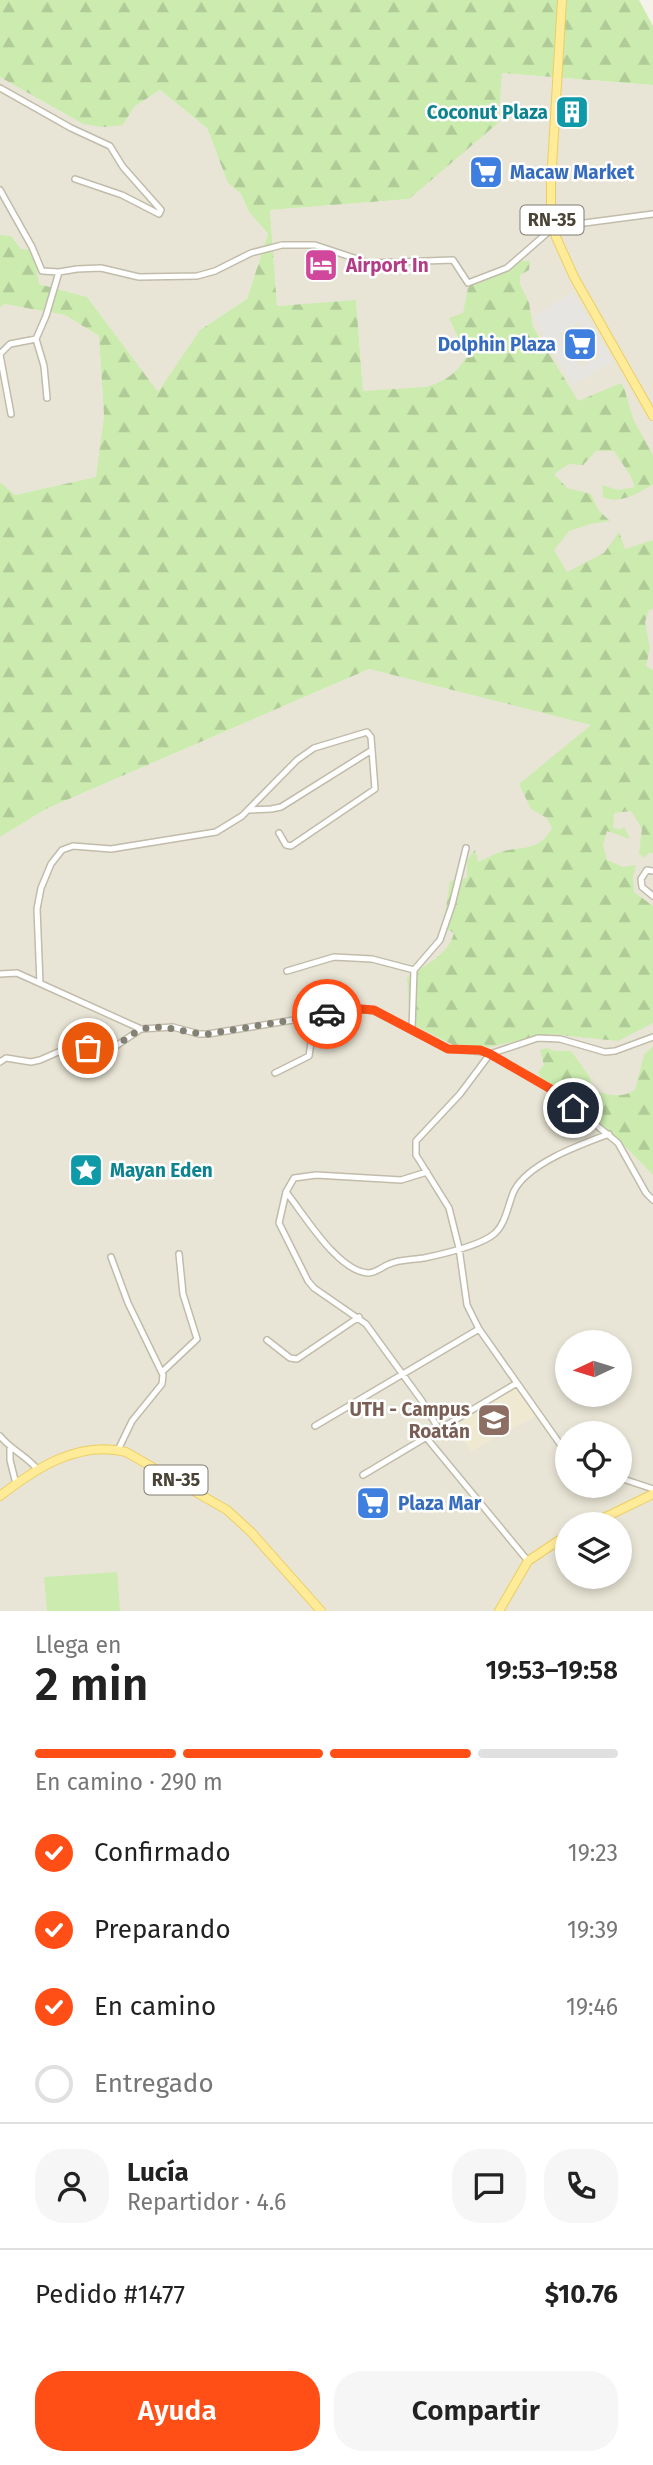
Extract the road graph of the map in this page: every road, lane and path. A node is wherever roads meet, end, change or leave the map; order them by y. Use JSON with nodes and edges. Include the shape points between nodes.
{"nodes":[{"id":1,"x":562,"y":0,"type":"edge"},
{"id":2,"x":0,"y":88,"type":"edge"},
{"id":3,"x":75,"y":179,"type":"dead end"},
{"id":4,"x":0,"y":190,"type":"edge"},
{"id":5,"x":653,"y":214,"type":"edge"},
{"id":6,"x":554,"y":227,"type":"junction"},
{"id":7,"x":59,"y":272,"type":"junction"},
{"id":8,"x":36,"y":339,"type":"junction"},
{"id":9,"x":0,"y":355,"type":"edge"},
{"id":10,"x":47,"y":398,"type":"dead end"},
{"id":11,"x":11,"y":414,"type":"dead end"},
{"id":12,"x":653,"y":416,"type":"edge"},
{"id":13,"x":372,"y":750,"type":"junction"},
{"id":14,"x":249,"y":810,"type":"junction"},
{"id":15,"x":279,"y":833,"type":"dead end"},
{"id":16,"x":466,"y":848,"type":"dead end"},
{"id":17,"x":653,"y":871,"type":"edge"},
{"id":18,"x":653,"y":896,"type":"edge"},
{"id":19,"x":414,"y":970,"type":"junction"},
{"id":20,"x":288,"y":971,"type":"dead end"},
{"id":21,"x":0,"y":974,"type":"edge"},
{"id":22,"x":40,"y":983,"type":"junction"},
{"id":23,"x":316,"y":1016,"type":"junction"},
{"id":24,"x":141,"y":1029,"type":"junction"},
{"id":25,"x":412,"y":1029,"type":"junction"},
{"id":26,"x":653,"y":1037,"type":"edge"},
{"id":27,"x":490,"y":1054,"type":"junction"},
{"id":28,"x":0,"y":1062,"type":"edge"},
{"id":29,"x":275,"y":1073,"type":"dead end"},
{"id":30,"x":609,"y":1134,"type":"junction"},
{"id":31,"x":427,"y":1172,"type":"junction"},
{"id":32,"x":286,"y":1192,"type":"junction"},
{"id":33,"x":653,"y":1200,"type":"edge"},
{"id":34,"x":459,"y":1248,"type":"junction"},
{"id":35,"x":179,"y":1254,"type":"dead end"},
{"id":36,"x":111,"y":1257,"type":"dead end"},
{"id":37,"x":359,"y":1317,"type":"junction"},
{"id":38,"x":480,"y":1329,"type":"junction"},
{"id":39,"x":267,"y":1340,"type":"dead end"},
{"id":40,"x":162,"y":1372,"type":"junction"},
{"id":41,"x":402,"y":1375,"type":"junction"},
{"id":42,"x":517,"y":1383,"type":"junction"},
{"id":43,"x":315,"y":1426,"type":"dead end"},
{"id":44,"x":438,"y":1428,"type":"junction"},
{"id":45,"x":425,"y":1437,"type":"junction"},
{"id":46,"x":555,"y":1437,"type":"edge"},
{"id":47,"x":2,"y":1438,"type":"edge"},
{"id":48,"x":10,"y":1448,"type":"junction"},
{"id":49,"x":118,"y":1450,"type":"junction"},
{"id":50,"x":38,"y":1470,"type":"junction"},
{"id":51,"x":363,"y":1475,"type":"dead end"},
{"id":52,"x":632,"y":1483,"type":"edge"},
{"id":53,"x":16,"y":1484,"type":"junction"},
{"id":54,"x":653,"y":1491,"type":"edge"},
{"id":55,"x":0,"y":1496,"type":"edge"},
{"id":56,"x":614,"y":1512,"type":"edge"},
{"id":57,"x":555,"y":1543,"type":"edge"},
{"id":58,"x":528,"y":1561,"type":"junction"},
{"id":59,"x":321,"y":1611,"type":"edge"},
{"id":60,"x":499,"y":1611,"type":"edge"}],
"edges":[{"from":1,"to":6,"type":"main road","number":"RN-35","via":[[551,183]]},
{"from":2,"to":3,"type":"street","via":[[110,145],[161,210],[159,214]]},
{"from":4,"to":7,"type":"street","via":[[41,271]]},
{"from":5,"to":6,"type":"street"},
{"from":6,"to":7,"type":"street","via":[[507,268],[468,283],[453,260],[369,263],[315,245],[261,250],[197,276],[139,277],[101,268]]},
{"from":6,"to":12,"type":"main road","number":"RN-35","via":[[574,277]]},
{"from":7,"to":8,"type":"street"},
{"from":8,"to":9,"type":"street","via":[[10,344]]},
{"from":8,"to":10,"type":"street"},
{"from":9,"to":11,"type":"street"},
{"from":13,"to":14,"type":"street","via":[[281,807]]},
{"from":13,"to":14,"type":"street","via":[[367,732],[313,748]]},
{"from":13,"to":15,"type":"street","via":[[375,789],[291,846]]},
{"from":14,"to":22,"type":"street","via":[[216,832],[111,849],[73,846],[62,850],[51,864],[37,909]]},
{"from":16,"to":19,"type":"street","via":[[440,940]]},
{"from":17,"to":18,"type":"street","via":[[647,870],[641,879],[642,887]]},
{"from":19,"to":20,"type":"street","via":[[372,958],[334,957]]},
{"from":19,"to":25,"type":"street"},
{"from":21,"to":22,"type":"street","via":[[18,973]]},
{"from":22,"to":24,"type":"street"},
{"from":23,"to":24,"type":"street","via":[[208,1034],[173,1027]]},
{"from":23,"to":25,"type":"street","via":[[374,1010]]},
{"from":23,"to":29,"type":"street","via":[[309,1056]]},
{"from":24,"to":28,"type":"street","via":[[104,1050],[72,1046],[40,1060],[6,1058]]},
{"from":25,"to":27,"type":"street","via":[[448,1049]]},
{"from":26,"to":27,"type":"street","via":[[605,1052],[560,1039],[538,1038]]},
{"from":27,"to":30,"type":"street","via":[[556,1092]]},
{"from":27,"to":31,"type":"street","via":[[416,1141],[416,1155]]},
{"from":30,"to":33,"type":"street"},
{"from":30,"to":34,"type":"street","via":[[583,1143],[523,1178],[498,1231]]},
{"from":31,"to":32,"type":"street","via":[[401,1180],[294,1178]]},
{"from":31,"to":34,"type":"street","via":[[449,1208]]},
{"from":32,"to":34,"type":"street","via":[[338,1257],[364,1273]]},
{"from":32,"to":37,"type":"street","via":[[279,1223],[308,1281]]},
{"from":34,"to":38,"type":"street","via":[[467,1305]]},
{"from":35,"to":40,"type":"street","via":[[183,1294],[197,1339]]},
{"from":36,"to":40,"type":"street","via":[[128,1304]]},
{"from":37,"to":39,"type":"street","via":[[297,1359]]},
{"from":37,"to":41,"type":"street"},
{"from":38,"to":41,"type":"street"},
{"from":38,"to":42,"type":"street"},
{"from":40,"to":49,"type":"street","via":[[162,1384],[132,1422]]},
{"from":41,"to":43,"type":"street"},
{"from":41,"to":44,"type":"street"},
{"from":42,"to":44,"type":"street"},
{"from":42,"to":46,"type":"street"},
{"from":44,"to":45,"type":"street"},
{"from":45,"to":51,"type":"street"},
{"from":45,"to":58,"type":"street"},
{"from":47,"to":48,"type":"street"},
{"from":48,"to":50,"type":"street"},
{"from":48,"to":53,"type":"street"},
{"from":49,"to":50,"type":"main road","number":"RN-35","via":[[76,1452]]},
{"from":49,"to":59,"type":"main road","number":"RN-35","via":[[227,1510]]},
{"from":50,"to":53,"type":"main road","number":"RN-35"},
{"from":52,"to":54,"type":"street"},
{"from":53,"to":55,"type":"main road","number":"RN-35"},
{"from":54,"to":56,"type":"main road"},
{"from":57,"to":58,"type":"main road"},
{"from":58,"to":60,"type":"main road"}]}
